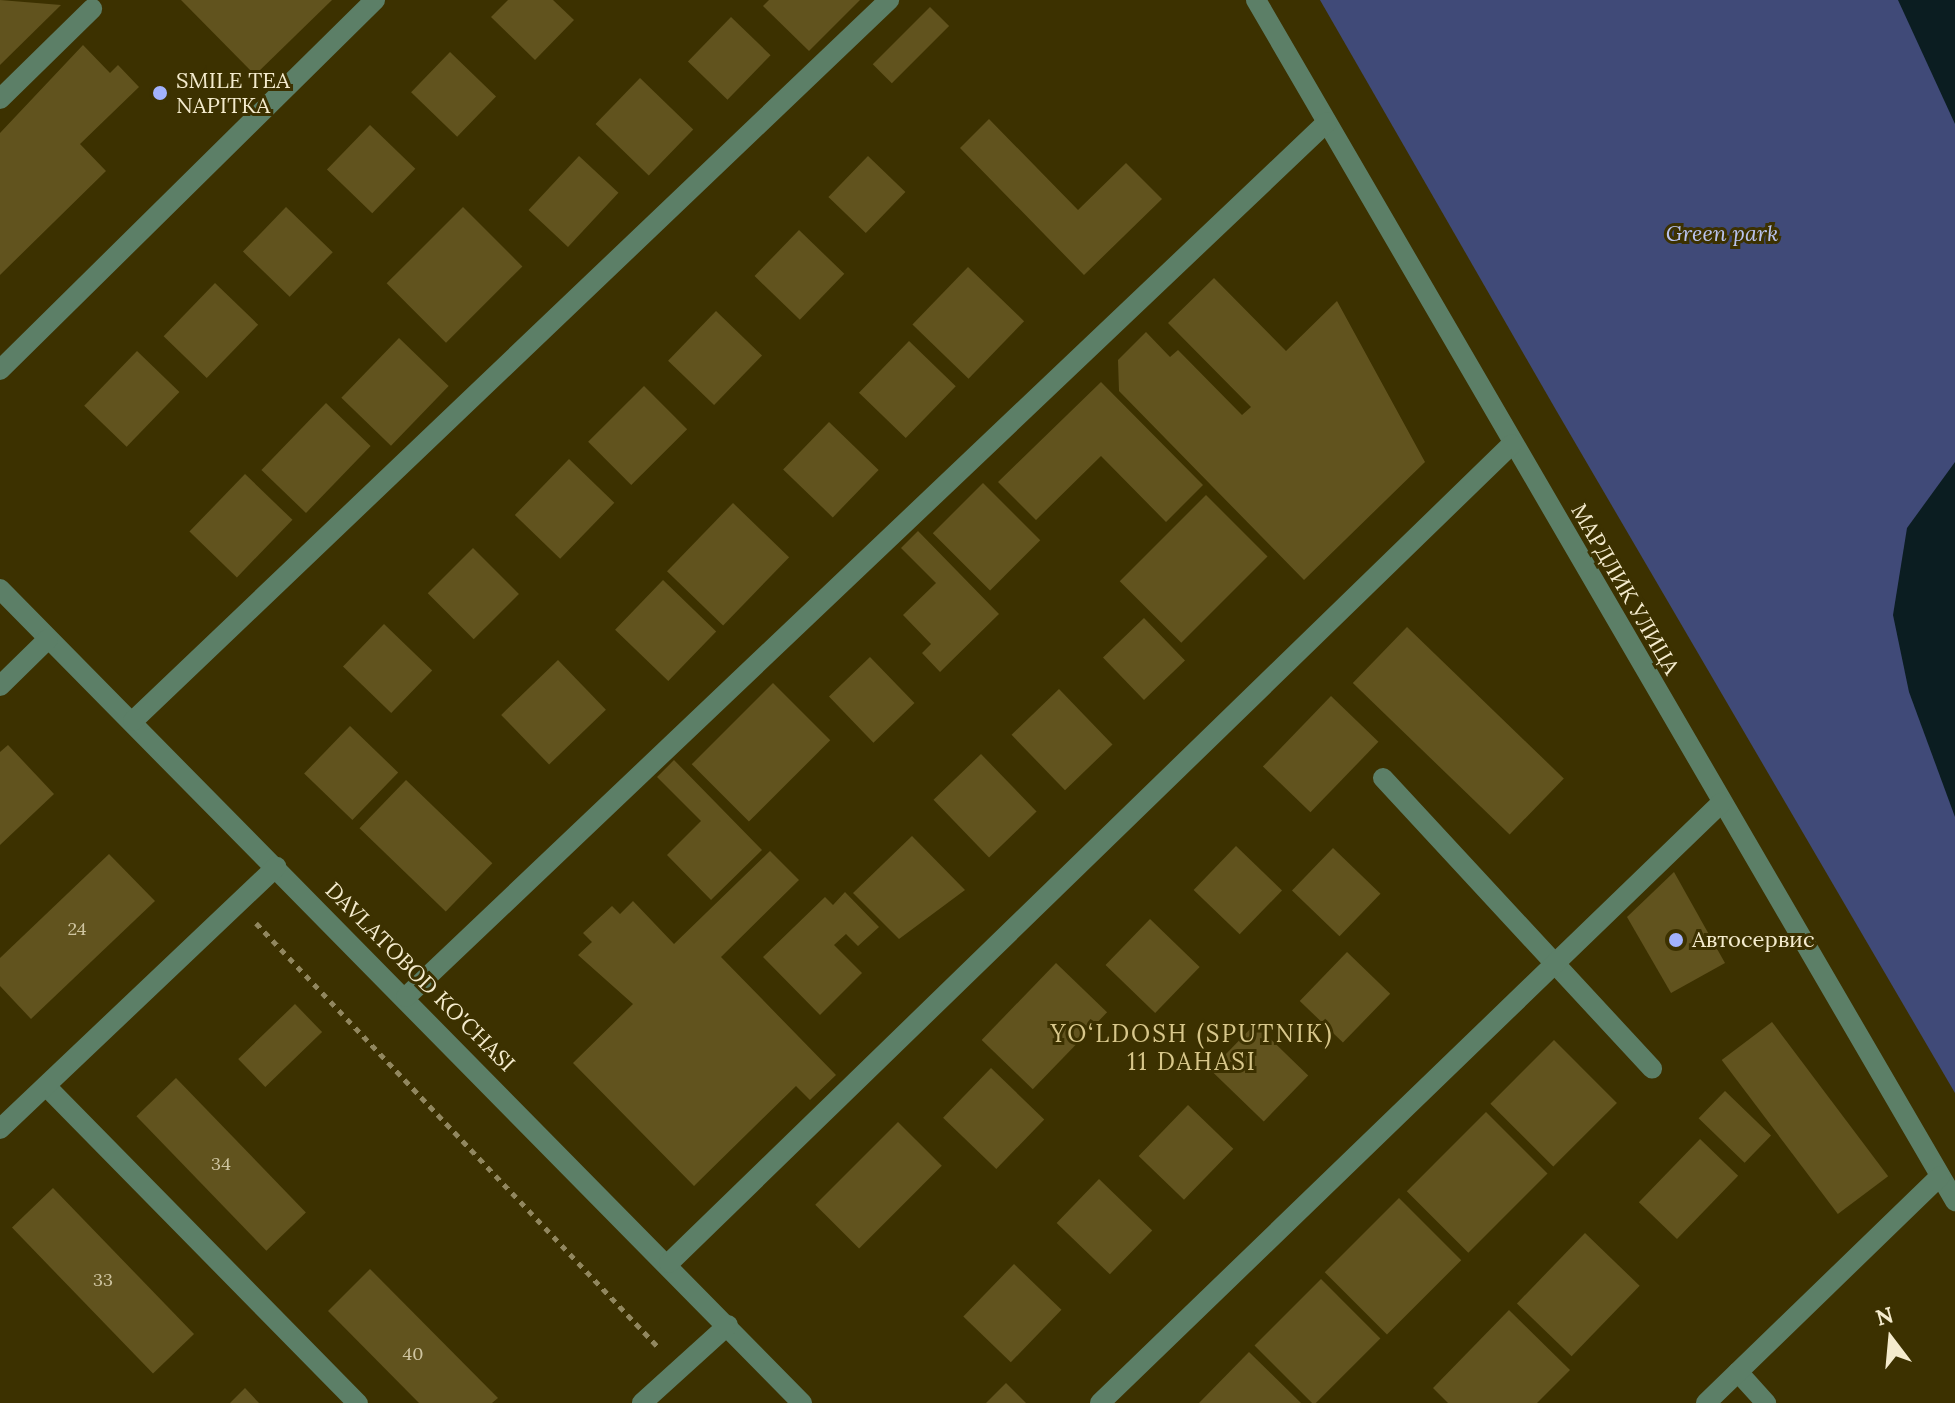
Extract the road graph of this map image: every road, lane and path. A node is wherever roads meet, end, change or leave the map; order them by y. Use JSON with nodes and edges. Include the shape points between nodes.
{"nodes":[{"id":1,"x":375,"y":0,"type":"edge"},
{"id":2,"x":889,"y":0,"type":"edge"},
{"id":3,"x":1256,"y":0,"type":"edge"},
{"id":4,"x":92,"y":9,"type":"dead end"},
{"id":5,"x":0,"y":99,"type":"edge"},
{"id":6,"x":1327,"y":122,"type":"junction"},
{"id":7,"x":0,"y":370,"type":"edge"},
{"id":8,"x":1512,"y":444,"type":"junction"},
{"id":9,"x":0,"y":589,"type":"edge"},
{"id":10,"x":48,"y":639,"type":"junction"},
{"id":11,"x":0,"y":686,"type":"edge"},
{"id":12,"x":133,"y":721,"type":"junction"},
{"id":13,"x":1383,"y":778,"type":"dead end"},
{"id":14,"x":1721,"y":803,"type":"junction"},
{"id":15,"x":276,"y":867,"type":"junction"},
{"id":16,"x":238,"y":904,"type":"junction"},
{"id":17,"x":1556,"y":963,"type":"junction"},
{"id":18,"x":406,"y":997,"type":"junction"},
{"id":19,"x":1652,"y":1069,"type":"dead end"},
{"id":20,"x":46,"y":1086,"type":"junction"},
{"id":21,"x":0,"y":1129,"type":"edge"},
{"id":22,"x":1940,"y":1176,"type":"junction"},
{"id":23,"x":1955,"y":1201,"type":"edge"},
{"id":24,"x":669,"y":1263,"type":"junction"},
{"id":25,"x":728,"y":1325,"type":"junction"},
{"id":26,"x":679,"y":1369,"type":"junction"},
{"id":27,"x":1738,"y":1372,"type":"junction"},
{"id":28,"x":1108,"y":1400,"type":"edge"},
{"id":29,"x":358,"y":1403,"type":"edge"},
{"id":30,"x":642,"y":1403,"type":"edge"},
{"id":31,"x":802,"y":1403,"type":"edge"},
{"id":32,"x":1706,"y":1403,"type":"edge"},
{"id":33,"x":1766,"y":1403,"type":"edge"}],
"edges":[{"from":1,"to":7,"type":"street"},
{"from":2,"to":12,"type":"street"},
{"from":3,"to":6,"type":"street","name":"МАРДЛИК УЛИЦА"},
{"from":4,"to":5,"type":"street"},
{"from":6,"to":8,"type":"street","name":"МАРДЛИК УЛИЦА"},
{"from":6,"to":18,"type":"street"},
{"from":8,"to":14,"type":"street","name":"МАРДЛИК УЛИЦА"},
{"from":8,"to":24,"type":"street"},
{"from":9,"to":10,"type":"street","name":"DAVLATOBOD KO'CHASI"},
{"from":10,"to":11,"type":"street"},
{"from":10,"to":12,"type":"street","name":"DAVLATOBOD KO'CHASI"},
{"from":12,"to":15,"type":"street","name":"DAVLATOBOD KO'CHASI"},
{"from":13,"to":17,"type":"street"},
{"from":14,"to":17,"type":"street"},
{"from":14,"to":22,"type":"street","name":"МАРДЛИК УЛИЦА"},
{"from":15,"to":16,"type":"street"},
{"from":15,"to":18,"type":"street","name":"DAVLATOBOD KO'CHASI"},
{"from":16,"to":20,"type":"street"},
{"from":16,"to":26,"type":"path"},
{"from":17,"to":19,"type":"street"},
{"from":17,"to":28,"type":"street"},
{"from":18,"to":24,"type":"street","name":"DAVLATOBOD KO'CHASI"},
{"from":20,"to":21,"type":"street"},
{"from":20,"to":29,"type":"street"},
{"from":22,"to":23,"type":"street","name":"МАРДЛИК УЛИЦА"},
{"from":22,"to":27,"type":"street"},
{"from":24,"to":25,"type":"street","name":"DAVLATOBOD KO'CHASI"},
{"from":25,"to":26,"type":"street"},
{"from":25,"to":31,"type":"street","name":"DAVLATOBOD KO'CHASI"},
{"from":26,"to":30,"type":"street"},
{"from":27,"to":32,"type":"street"},
{"from":27,"to":33,"type":"street"}]}
